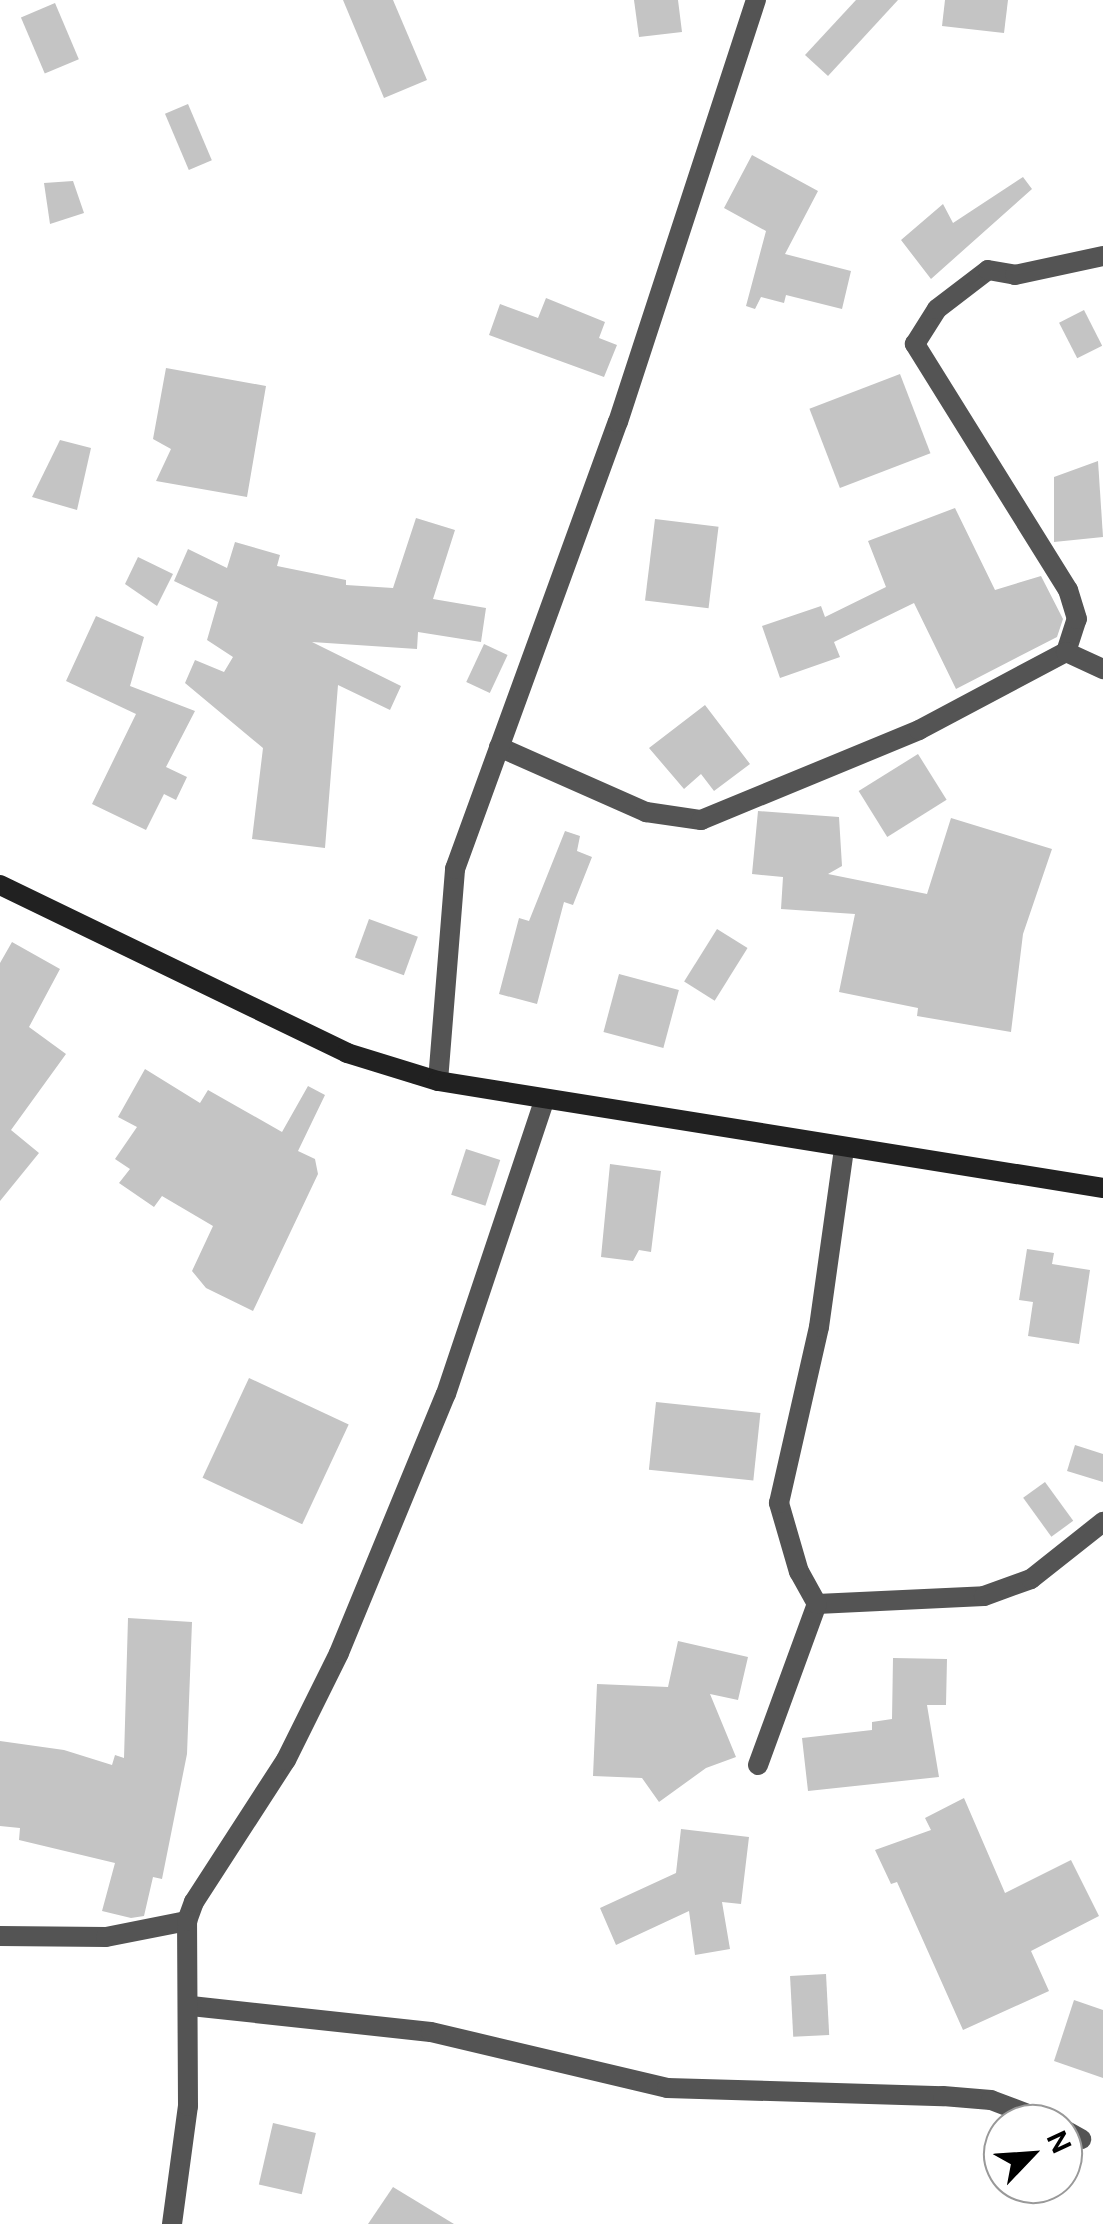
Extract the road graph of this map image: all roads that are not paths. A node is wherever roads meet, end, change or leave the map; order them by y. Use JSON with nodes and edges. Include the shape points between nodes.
{"nodes":[{"id":1,"x":756,"y":0,"type":"edge"},
{"id":2,"x":1103,"y":256,"type":"edge"},
{"id":3,"x":1066,"y":652,"type":"junction"},
{"id":4,"x":1103,"y":669,"type":"edge"},
{"id":5,"x":500,"y":747,"type":"junction"},
{"id":6,"x":0,"y":885,"type":"edge"},
{"id":7,"x":438,"y":1081,"type":"junction"},
{"id":8,"x":544,"y":1100,"type":"junction"},
{"id":9,"x":844,"y":1149,"type":"junction"},
{"id":10,"x":1103,"y":1188,"type":"edge"},
{"id":11,"x":1103,"y":1522,"type":"edge"},
{"id":12,"x":818,"y":1604,"type":"junction"},
{"id":13,"x":758,"y":1765,"type":"dead end"},
{"id":14,"x":187,"y":1921,"type":"junction"},
{"id":15,"x":0,"y":1936,"type":"edge"},
{"id":16,"x":191,"y":2006,"type":"junction"},
{"id":17,"x":1002,"y":2104,"type":"edge"},
{"id":18,"x":172,"y":2224,"type":"edge"}],
"edges":[{"from":1,"to":5,"type":"street","via":[[618,422]]},
{"from":2,"to":3,"type":"street","via":[[1015,275],[988,270],[937,310],[915,344],[1068,590],[1077,619]]},
{"from":3,"to":4,"type":"street"},
{"from":3,"to":5,"type":"street","via":[[919,730],[701,820],[646,812]]},
{"from":5,"to":7,"type":"street","via":[[455,869]]},
{"from":6,"to":7,"type":"main road","via":[[347,1053]]},
{"from":7,"to":8,"type":"main road"},
{"from":8,"to":9,"type":"main road"},
{"from":8,"to":14,"type":"street","via":[[446,1394],[339,1654],[286,1760],[208,1872]]},
{"from":9,"to":10,"type":"main road"},
{"from":9,"to":12,"type":"street","via":[[819,1327],[779,1503],[800,1572]]},
{"from":11,"to":12,"type":"street","via":[[1031,1579],[984,1596]]},
{"from":12,"to":13,"type":"street"},
{"from":14,"to":15,"type":"street","via":[[106,1937]]},
{"from":14,"to":16,"type":"street"},
{"from":16,"to":17,"type":"street","via":[[431,2032],[666,2088],[942,2096]]},
{"from":16,"to":18,"type":"street","via":[[184,2164]]}]}
